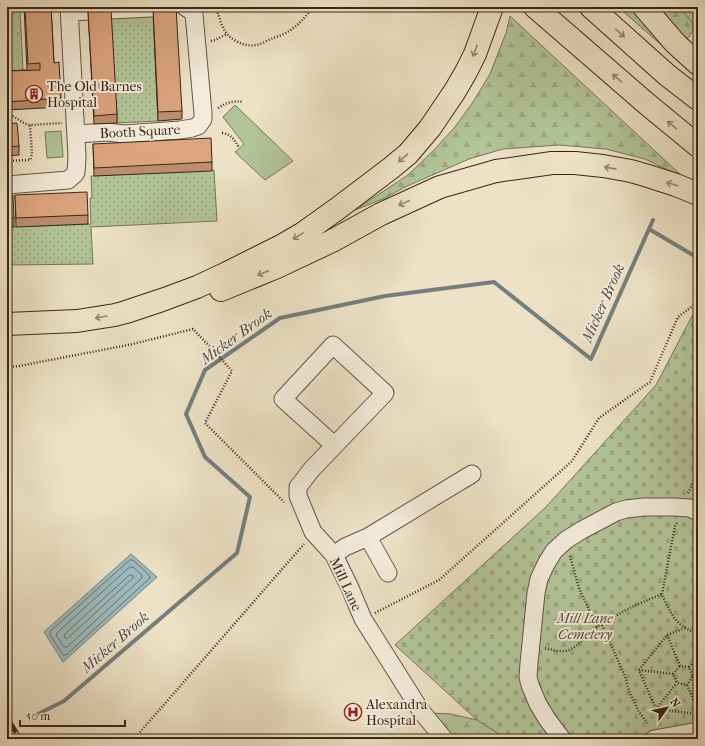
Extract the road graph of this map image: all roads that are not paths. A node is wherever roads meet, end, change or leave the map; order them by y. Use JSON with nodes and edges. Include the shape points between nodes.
{"nodes":[{"id":1,"x":170,"y":7,"type":"edge"},
{"id":2,"x":185,"y":7,"type":"edge"},
{"id":3,"x":536,"y":7,"type":"edge"},
{"id":4,"x":591,"y":7,"type":"edge"},
{"id":5,"x":644,"y":7,"type":"edge"},
{"id":6,"x":69,"y":9,"type":"edge"},
{"id":7,"x":491,"y":11,"type":"edge"},
{"id":8,"x":698,"y":64,"type":"edge"},
{"id":9,"x":698,"y":99,"type":"edge"},
{"id":10,"x":76,"y":134,"type":"junction"},
{"id":11,"x":698,"y":146,"type":"edge"},
{"id":12,"x":7,"y":185,"type":"edge"},
{"id":13,"x":698,"y":194,"type":"edge"},
{"id":14,"x":126,"y":312,"type":"junction"},
{"id":15,"x":7,"y":324,"type":"edge"},
{"id":16,"x":334,"y":446,"type":"junction"},
{"id":17,"x":472,"y":474,"type":"dead end"},
{"id":18,"x":688,"y":509,"type":"edge"},
{"id":19,"x":368,"y":537,"type":"junction"},
{"id":20,"x":334,"y":555,"type":"junction"},
{"id":21,"x":388,"y":573,"type":"dead end"},
{"id":22,"x":698,"y":731,"type":"edge"},
{"id":23,"x":656,"y":738,"type":"edge"},
{"id":24,"x":444,"y":739,"type":"edge"},
{"id":25,"x":562,"y":739,"type":"edge"}],
"edges":[{"from":1,"to":6,"type":"street"},
{"from":2,"to":10,"type":"street","name":"Booth Square","via":[[194,14],[203,113],[201,123],[180,130]]},
{"from":11,"to":3,"type":"highway","one_way":true},
{"from":4,"to":9,"type":"highway","one_way":true,"via":[[667,75]]},
{"from":5,"to":8,"type":"highway","via":[[675,43]]},
{"from":6,"to":10,"type":"street"},
{"from":7,"to":14,"type":"highway","one_way":true,"via":[[475,54],[456,91],[408,154],[338,209],[283,245],[196,286]]},
{"from":10,"to":12,"type":"street","via":[[76,172],[68,180]]},
{"from":13,"to":14,"type":"highway","one_way":true,"via":[[648,176],[603,166],[552,163],[496,171],[440,187],[277,267],[212,293],[156,308]]},
{"from":14,"to":15,"type":"highway","one_way":true,"via":[[76,321]]},
{"from":16,"to":16,"type":"street","via":[[385,393],[332,345],[283,399]]},
{"from":16,"to":20,"type":"street","name":"Mill Lane","via":[[298,487],[298,496],[313,532]]},
{"from":17,"to":19,"type":"street"},
{"from":18,"to":25,"type":"street","via":[[644,507],[616,512],[566,540],[546,564],[536,593],[528,677],[546,719]]},
{"from":19,"to":20,"type":"street"},
{"from":19,"to":21,"type":"street"},
{"from":20,"to":24,"type":"street","name":"Mill Lane","via":[[363,619],[422,711]]},
{"from":22,"to":23,"type":"street"}]}
